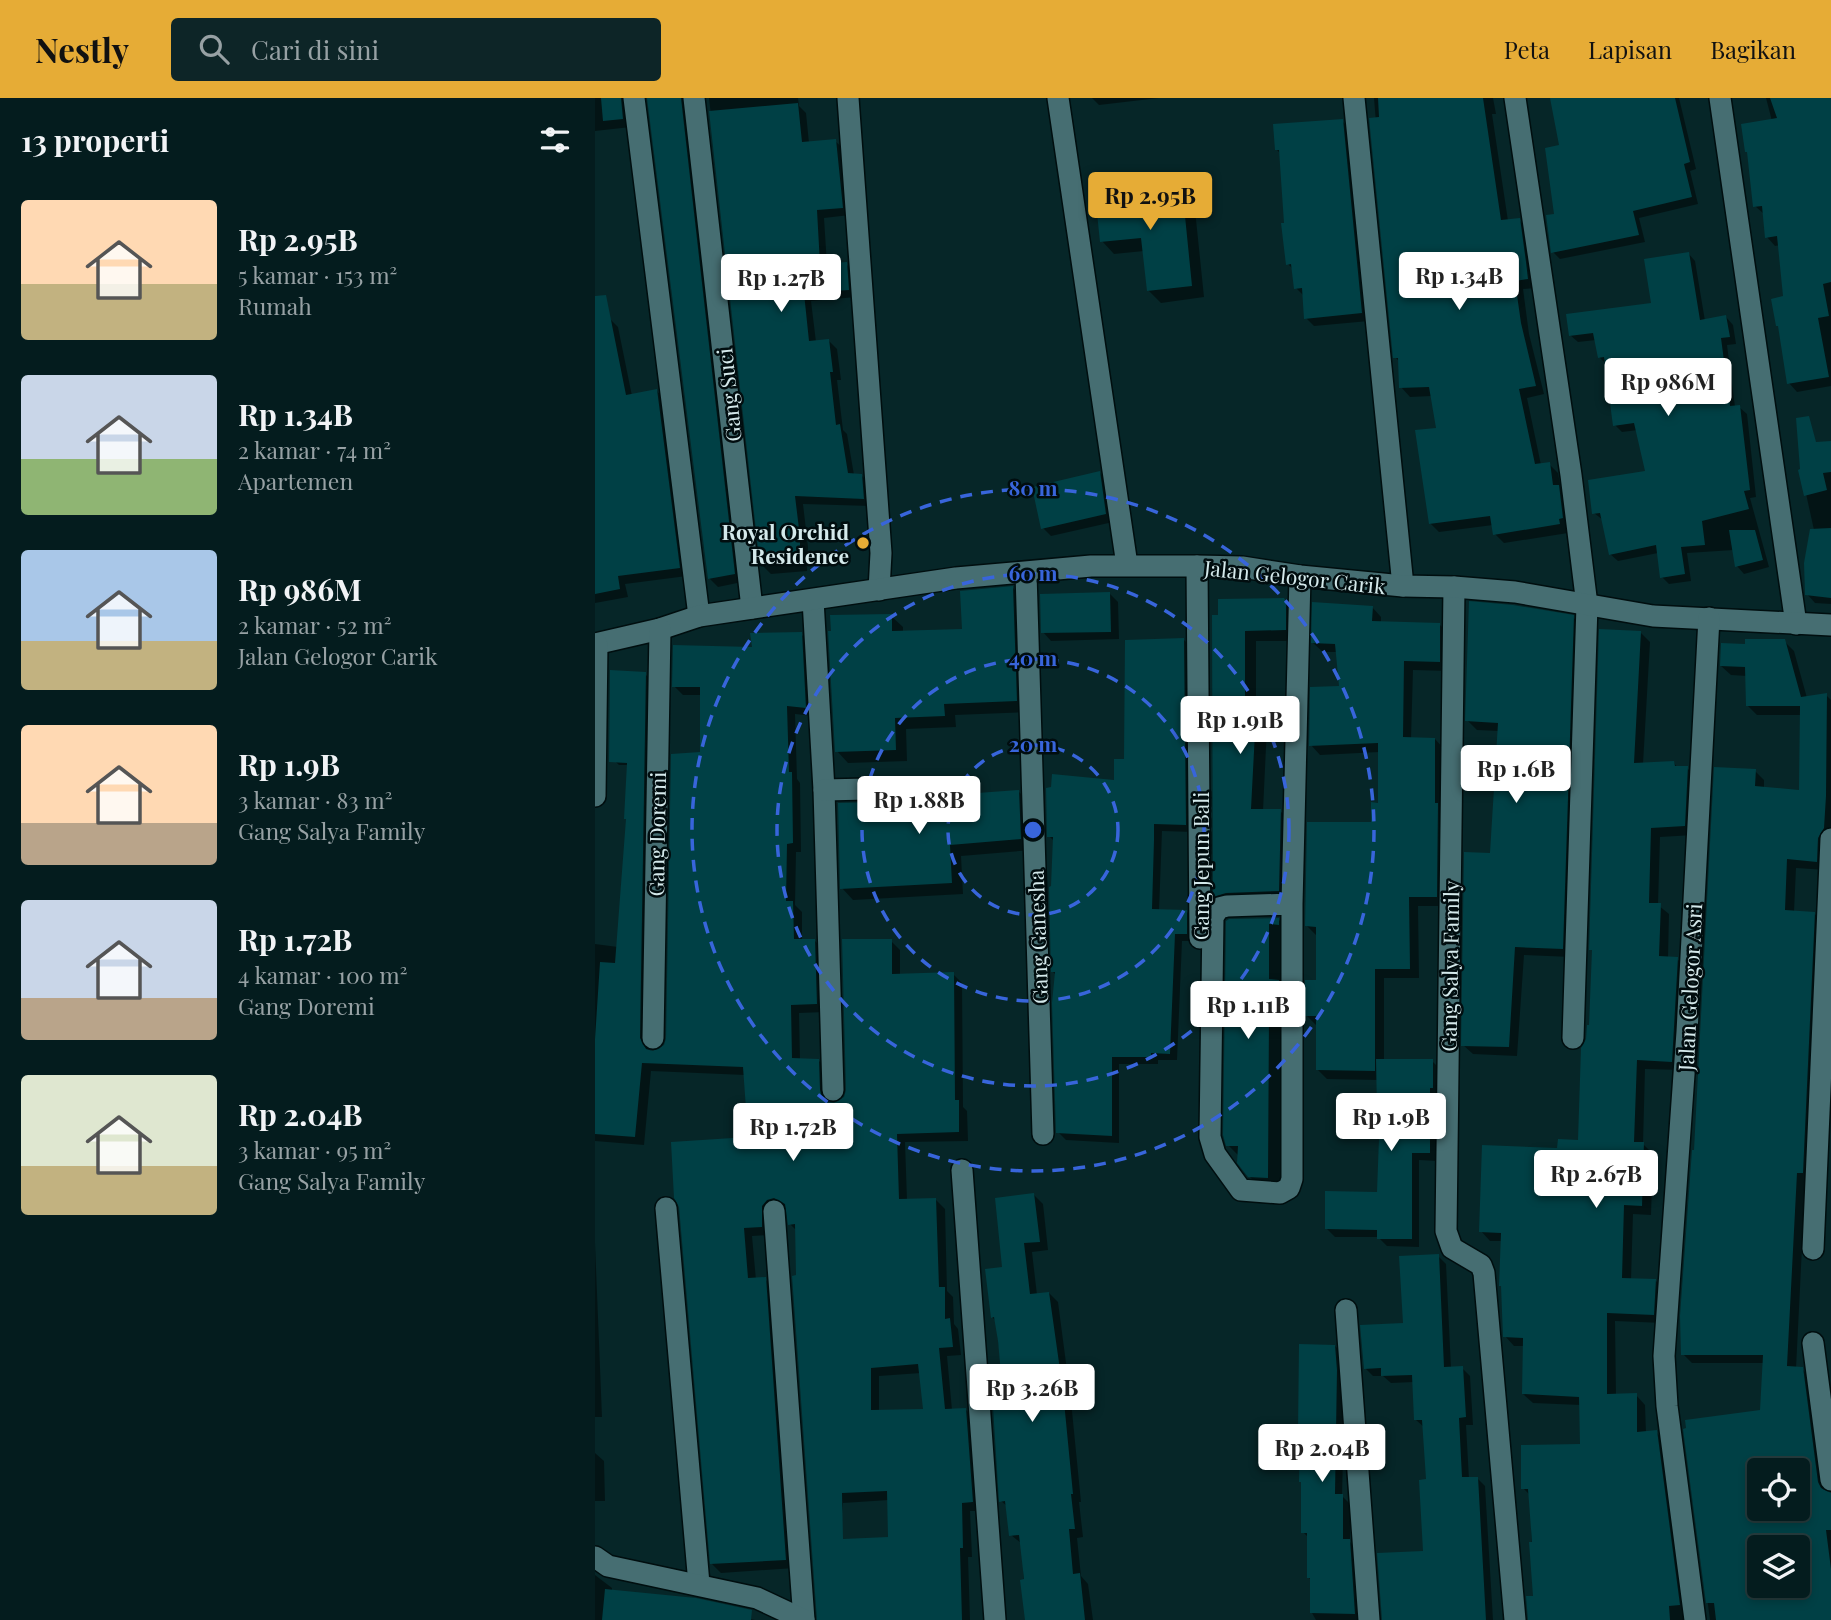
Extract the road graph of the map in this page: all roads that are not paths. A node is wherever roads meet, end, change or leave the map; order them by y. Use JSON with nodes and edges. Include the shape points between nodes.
{"nodes":[{"id":1,"x":634,"y":98,"type":"edge"},
{"id":2,"x":694,"y":98,"type":"edge"},
{"id":3,"x":848,"y":98,"type":"edge"},
{"id":4,"x":1058,"y":98,"type":"edge"},
{"id":5,"x":1354,"y":98,"type":"edge"},
{"id":6,"x":1515,"y":98,"type":"edge"},
{"id":7,"x":1720,"y":98,"type":"edge"},
{"id":8,"x":1127,"y":565,"type":"junction"},
{"id":9,"x":1197,"y":566,"type":"junction"},
{"id":10,"x":1025,"y":573,"type":"junction"},
{"id":11,"x":1300,"y":576,"type":"junction"},
{"id":12,"x":1403,"y":586,"type":"junction"},
{"id":13,"x":1454,"y":587,"type":"junction"},
{"id":14,"x":879,"y":590,"type":"junction"},
{"id":15,"x":813,"y":600,"type":"junction"},
{"id":16,"x":1587,"y":605,"type":"junction"},
{"id":17,"x":752,"y":608,"type":"junction"},
{"id":18,"x":699,"y":616,"type":"junction"},
{"id":19,"x":1709,"y":618,"type":"junction"},
{"id":20,"x":1796,"y":624,"type":"junction"},
{"id":21,"x":1831,"y":625,"type":"edge"},
{"id":22,"x":660,"y":629,"type":"junction"},
{"id":23,"x":596,"y":644,"type":"edge"},
{"id":24,"x":911,"y":788,"type":"dead end"},
{"id":25,"x":824,"y":790,"type":"junction"},
{"id":26,"x":595,"y":796,"type":"edge"},
{"id":27,"x":1831,"y":839,"type":"edge"},
{"id":28,"x":1292,"y":904,"type":"junction"},
{"id":29,"x":653,"y":1038,"type":"dead end"},
{"id":30,"x":1573,"y":1038,"type":"dead end"},
{"id":31,"x":833,"y":1090,"type":"dead end"},
{"id":32,"x":1197,"y":1124,"type":"dead end"},
{"id":33,"x":1043,"y":1134,"type":"dead end"},
{"id":34,"x":962,"y":1170,"type":"dead end"},
{"id":35,"x":666,"y":1208,"type":"dead end"},
{"id":36,"x":774,"y":1211,"type":"dead end"},
{"id":37,"x":1813,"y":1249,"type":"dead end"},
{"id":38,"x":1346,"y":1310,"type":"dead end"},
{"id":39,"x":1813,"y":1343,"type":"dead end"},
{"id":40,"x":1831,"y":1480,"type":"edge"},
{"id":41,"x":595,"y":1557,"type":"edge"},
{"id":42,"x":699,"y":1584,"type":"junction"},
{"id":43,"x":804,"y":1620,"type":"edge"},
{"id":44,"x":995,"y":1620,"type":"edge"},
{"id":45,"x":1369,"y":1620,"type":"edge"},
{"id":46,"x":1515,"y":1620,"type":"edge"},
{"id":47,"x":1695,"y":1620,"type":"edge"}],
"edges":[{"from":1,"to":18,"type":"street"},
{"from":2,"to":17,"type":"street","name":"Gang Suci"},
{"from":3,"to":14,"type":"street","via":[[881,553]]},
{"from":4,"to":8,"type":"street"},
{"from":5,"to":12,"type":"street"},
{"from":6,"to":16,"type":"street"},
{"from":7,"to":20,"type":"street"},
{"from":8,"to":9,"type":"street","name":"Jalan Gelogor Carik"},
{"from":8,"to":10,"type":"street","name":"Jalan Gelogor Carik"},
{"from":9,"to":11,"type":"street","name":"Jalan Gelogor Carik"},
{"from":9,"to":32,"type":"street","name":"Gang Jepun Bali","via":[[1201,888]]},
{"from":10,"to":14,"type":"street","name":"Jalan Gelogor Carik"},
{"from":10,"to":33,"type":"street","name":"Gang Ganesha"},
{"from":11,"to":12,"type":"street","name":"Jalan Gelogor Carik"},
{"from":11,"to":28,"type":"street"},
{"from":12,"to":13,"type":"street","name":"Jalan Gelogor Carik"},
{"from":13,"to":16,"type":"street","name":"Jalan Gelogor Carik"},
{"from":13,"to":46,"type":"street","name":"Gang Salya Family","via":[[1446,1231],[1452,1248],[1481,1265],[1484,1273]]},
{"from":14,"to":15,"type":"street","name":"Jalan Gelogor Carik"},
{"from":15,"to":17,"type":"street","name":"Jalan Gelogor Carik"},
{"from":15,"to":25,"type":"street"},
{"from":16,"to":19,"type":"street","name":"Jalan Gelogor Carik","via":[[1653,616]]},
{"from":16,"to":30,"type":"street"},
{"from":17,"to":18,"type":"street","name":"Jalan Gelogor Carik"},
{"from":18,"to":22,"type":"street","name":"Jalan Gelogor Carik"},
{"from":19,"to":20,"type":"street","name":"Jalan Gelogor Carik"},
{"from":19,"to":47,"type":"street","name":"Jalan Gelogor Asri","via":[[1664,1356]]},
{"from":20,"to":21,"type":"street","name":"Jalan Gelogor Carik"},
{"from":22,"to":23,"type":"street","name":"Jalan Gelogor Carik"},
{"from":22,"to":29,"type":"street","name":"Gang Doremi"},
{"from":23,"to":26,"type":"street"},
{"from":24,"to":25,"type":"street"},
{"from":25,"to":31,"type":"street"},
{"from":27,"to":37,"type":"street"},
{"from":28,"to":28,"type":"street","via":[[1292,1179],[1289,1188],[1280,1193],[1241,1190],[1215,1154],[1210,1137],[1213,917],[1227,906]]},
{"from":34,"to":44,"type":"street"},
{"from":35,"to":42,"type":"street"},
{"from":36,"to":43,"type":"street"},
{"from":38,"to":45,"type":"street"},
{"from":39,"to":40,"type":"street"},
{"from":41,"to":42,"type":"street","via":[[608,1566]]},
{"from":42,"to":43,"type":"street","via":[[757,1598]]}]}
